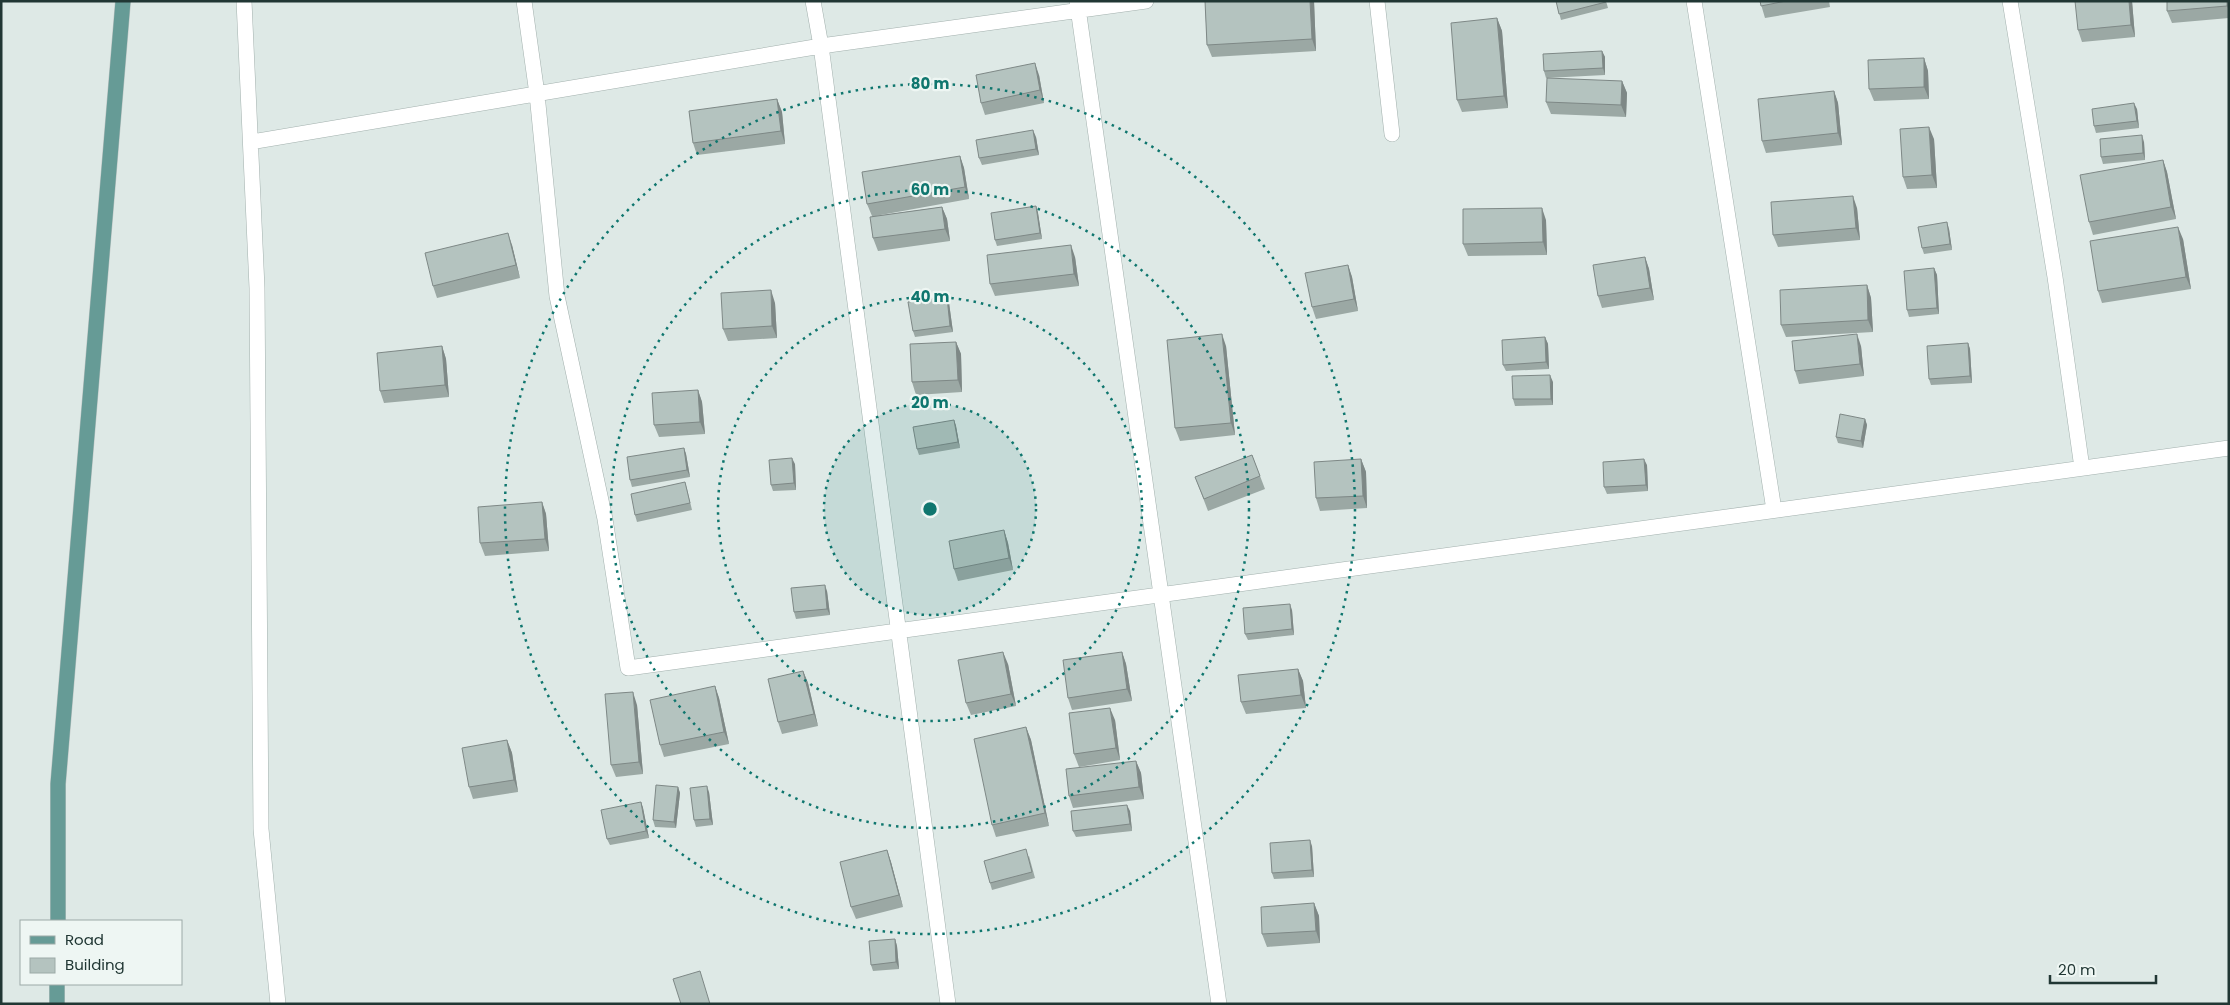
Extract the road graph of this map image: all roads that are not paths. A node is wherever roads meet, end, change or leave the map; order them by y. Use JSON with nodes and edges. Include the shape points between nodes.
{"nodes":[{"id":1,"x":123,"y":1,"type":"edge"},
{"id":2,"x":244,"y":1,"type":"edge"},
{"id":3,"x":524,"y":1,"type":"edge"},
{"id":4,"x":812,"y":1,"type":"edge"},
{"id":5,"x":1146,"y":1,"type":"edge"},
{"id":6,"x":1377,"y":1,"type":"edge"},
{"id":7,"x":1694,"y":1,"type":"edge"},
{"id":8,"x":2010,"y":1,"type":"edge"},
{"id":9,"x":1078,"y":6,"type":"edge"},
{"id":10,"x":821,"y":46,"type":"junction"},
{"id":11,"x":537,"y":94,"type":"junction"},
{"id":12,"x":1392,"y":134,"type":"dead end"},
{"id":13,"x":251,"y":142,"type":"junction"},
{"id":14,"x":2229,"y":448,"type":"edge"},
{"id":15,"x":2082,"y":468,"type":"junction"},
{"id":16,"x":1774,"y":510,"type":"junction"},
{"id":17,"x":1161,"y":595,"type":"junction"},
{"id":18,"x":899,"y":631,"type":"junction"},
{"id":19,"x":58,"y":920,"type":"edge"},
{"id":20,"x":57,"y":985,"type":"edge"},
{"id":21,"x":57,"y":1004,"type":"edge"},
{"id":22,"x":278,"y":1004,"type":"edge"},
{"id":23,"x":948,"y":1004,"type":"edge"},
{"id":24,"x":1219,"y":1004,"type":"edge"}],
"edges":[{"from":1,"to":19,"type":"main road","via":[[58,784]]},
{"from":2,"to":13,"type":"street"},
{"from":3,"to":11,"type":"street"},
{"from":4,"to":10,"type":"street"},
{"from":5,"to":9,"type":"street"},
{"from":6,"to":12,"type":"street"},
{"from":7,"to":16,"type":"street"},
{"from":8,"to":15,"type":"street"},
{"from":9,"to":10,"type":"street"},
{"from":9,"to":17,"type":"street"},
{"from":10,"to":11,"type":"street"},
{"from":10,"to":18,"type":"street"},
{"from":11,"to":13,"type":"street"},
{"from":11,"to":18,"type":"street","via":[[557,296],[605,519],[628,668]]},
{"from":13,"to":22,"type":"street","via":[[257,288],[261,829]]},
{"from":14,"to":15,"type":"street"},
{"from":15,"to":16,"type":"street"},
{"from":16,"to":17,"type":"street"},
{"from":17,"to":18,"type":"street"},
{"from":17,"to":24,"type":"street"},
{"from":18,"to":23,"type":"street"},
{"from":20,"to":21,"type":"main road"}]}
